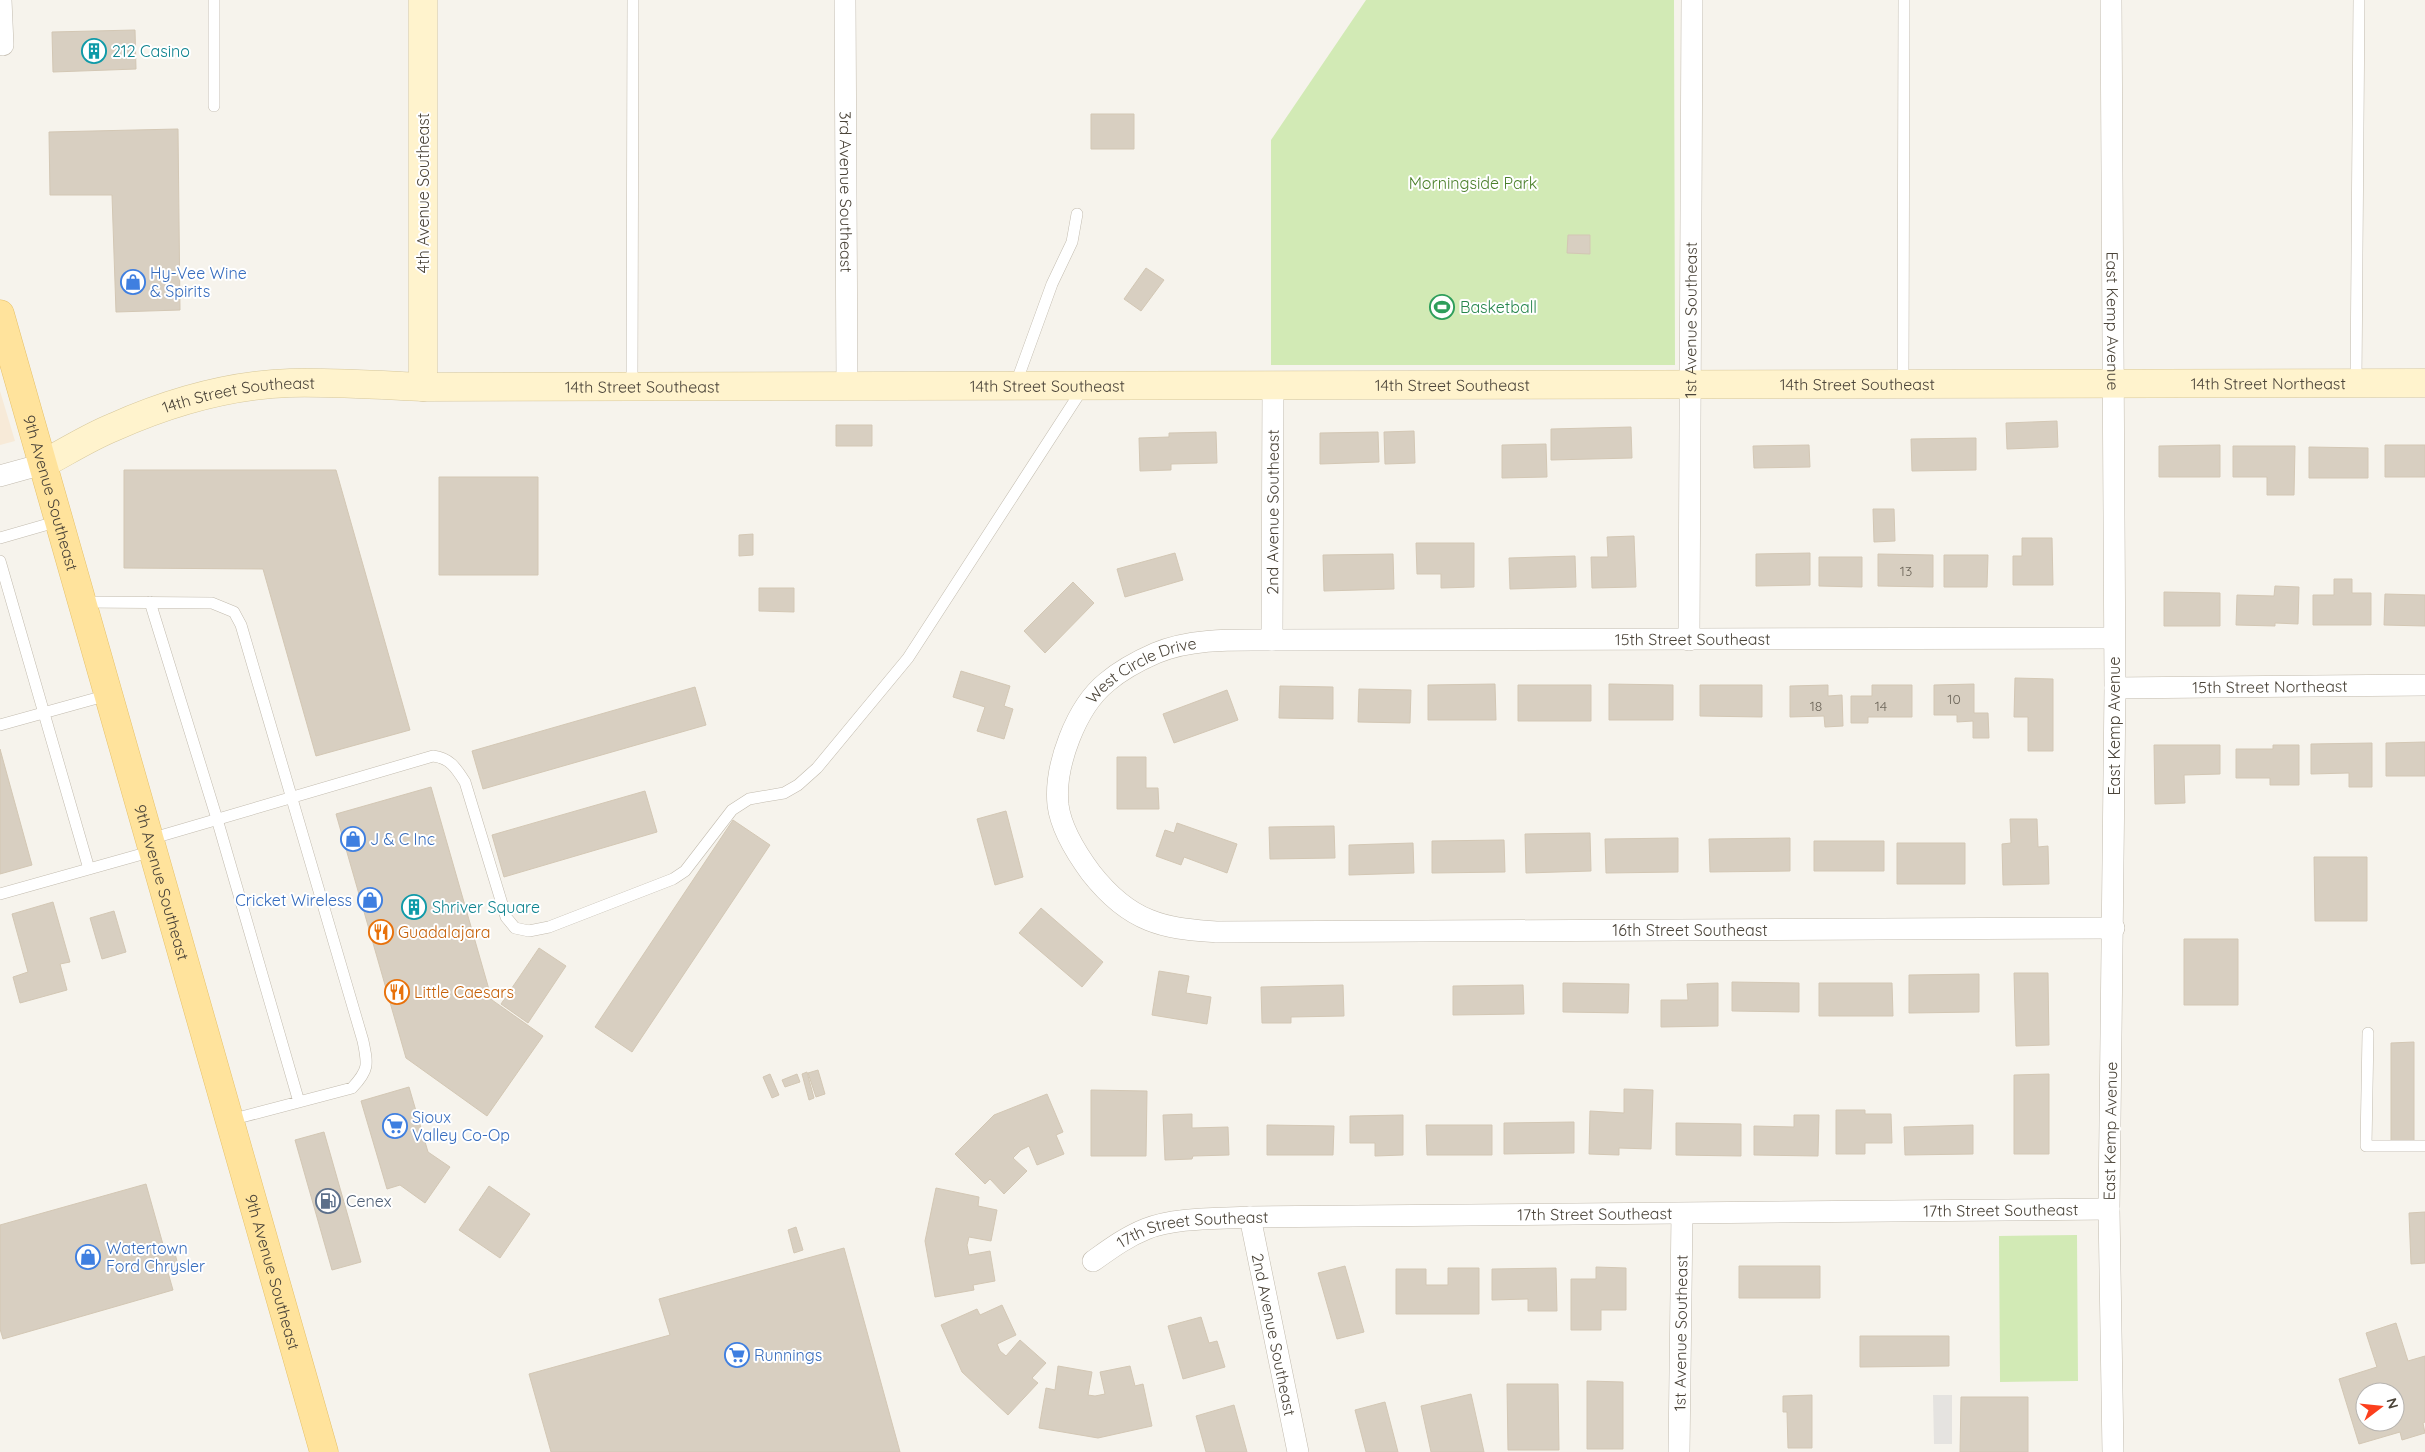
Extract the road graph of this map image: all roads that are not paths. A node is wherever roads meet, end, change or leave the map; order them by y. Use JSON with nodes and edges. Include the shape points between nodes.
{"nodes":[{"id":1,"x":1,"y":0,"type":"edge"},
{"id":2,"x":214,"y":0,"type":"edge"},
{"id":3,"x":423,"y":0,"type":"edge"},
{"id":4,"x":633,"y":0,"type":"edge"},
{"id":5,"x":845,"y":0,"type":"edge"},
{"id":6,"x":1692,"y":0,"type":"edge"},
{"id":7,"x":1904,"y":0,"type":"edge"},
{"id":8,"x":2110,"y":0,"type":"edge"},
{"id":9,"x":2359,"y":0,"type":"edge"},
{"id":10,"x":3,"y":45,"type":"dead end"},
{"id":11,"x":214,"y":106,"type":"dead end"},
{"id":12,"x":1077,"y":214,"type":"dead end"},
{"id":13,"x":0,"y":314,"type":"edge"},
{"id":14,"x":2111,"y":382,"type":"junction"},
{"id":15,"x":1692,"y":383,"type":"junction"},
{"id":16,"x":2356,"y":383,"type":"junction"},
{"id":17,"x":2425,"y":383,"type":"edge"},
{"id":18,"x":1903,"y":384,"type":"junction"},
{"id":19,"x":632,"y":386,"type":"junction"},
{"id":20,"x":847,"y":386,"type":"junction"},
{"id":21,"x":1015,"y":386,"type":"junction"},
{"id":22,"x":1084,"y":386,"type":"junction"},
{"id":23,"x":1273,"y":386,"type":"junction"},
{"id":24,"x":423,"y":387,"type":"junction"},
{"id":25,"x":43,"y":464,"type":"junction"},
{"id":26,"x":0,"y":476,"type":"edge"},
{"id":27,"x":59,"y":521,"type":"junction"},
{"id":28,"x":0,"y":538,"type":"edge"},
{"id":29,"x":0,"y":561,"type":"edge"},
{"id":30,"x":82,"y":602,"type":"junction"},
{"id":31,"x":150,"y":602,"type":"junction"},
{"id":32,"x":2114,"y":638,"type":"junction"},
{"id":33,"x":1272,"y":640,"type":"junction"},
{"id":34,"x":1689,"y":640,"type":"junction"},
{"id":35,"x":2425,"y":684,"type":"edge"},
{"id":36,"x":2115,"y":688,"type":"junction"},
{"id":37,"x":108,"y":694,"type":"junction"},
{"id":38,"x":44,"y":713,"type":"junction"},
{"id":39,"x":0,"y":725,"type":"edge"},
{"id":40,"x":291,"y":797,"type":"junction"},
{"id":41,"x":217,"y":819,"type":"junction"},
{"id":42,"x":151,"y":845,"type":"junction"},
{"id":43,"x":88,"y":869,"type":"junction"},
{"id":44,"x":0,"y":894,"type":"edge"},
{"id":45,"x":2114,"y":928,"type":"junction"},
{"id":46,"x":1266,"y":932,"type":"joint"},
{"id":47,"x":2368,"y":1033,"type":"dead end"},
{"id":48,"x":299,"y":1102,"type":"junction"},
{"id":49,"x":230,"y":1120,"type":"junction"},
{"id":50,"x":2425,"y":1146,"type":"edge"},
{"id":51,"x":2109,"y":1209,"type":"junction"},
{"id":52,"x":1682,"y":1214,"type":"junction"},
{"id":53,"x":1250,"y":1217,"type":"junction"},
{"id":54,"x":1093,"y":1261,"type":"dead end"},
{"id":55,"x":324,"y":1452,"type":"edge"},
{"id":56,"x":1298,"y":1452,"type":"edge"},
{"id":57,"x":1679,"y":1452,"type":"edge"},
{"id":58,"x":2113,"y":1452,"type":"edge"}],
"edges":[{"from":1,"to":10,"type":"street"},
{"from":2,"to":11,"type":"lane"},
{"from":3,"to":24,"type":"street","name":"4th Avenue Southeast"},
{"from":4,"to":19,"type":"lane"},
{"from":5,"to":20,"type":"street","name":"3rd Avenue Southeast"},
{"from":6,"to":15,"type":"street","name":"1st Avenue Southeast"},
{"from":7,"to":18,"type":"lane"},
{"from":8,"to":14,"type":"street","name":"East Kemp Avenue"},
{"from":9,"to":16,"type":"lane"},
{"from":12,"to":21,"type":"lane","via":[[1072,242],[1052,284]]},
{"from":13,"to":25,"type":"main road","name":"9th Avenue Southeast"},
{"from":14,"to":16,"type":"street","name":"14th Street Northeast"},
{"from":14,"to":18,"type":"street","name":"14th Street Southeast"},
{"from":14,"to":32,"type":"street","name":"East Kemp Avenue"},
{"from":15,"to":18,"type":"street","name":"14th Street Southeast"},
{"from":15,"to":23,"type":"street","name":"14th Street Southeast"},
{"from":15,"to":34,"type":"street","name":"1st Avenue Southeast"},
{"from":16,"to":17,"type":"street","name":"14th Street Northeast"},
{"from":19,"to":20,"type":"street","name":"14th Street Southeast"},
{"from":19,"to":24,"type":"street","name":"14th Street Southeast"},
{"from":20,"to":21,"type":"street","name":"14th Street Southeast"},
{"from":21,"to":22,"type":"street","name":"14th Street Southeast"},
{"from":22,"to":23,"type":"street","name":"14th Street Southeast"},
{"from":22,"to":40,"type":"lane","via":[[908,658],[817,768],[784,793],[749,799],[732,810],[684,871],[673,879],[549,927],[529,931],[515,928],[506,917],[465,782],[456,767],[444,757],[418,759]]},
{"from":23,"to":33,"type":"street","name":"2nd Avenue Southeast"},
{"from":24,"to":25,"type":"street","name":"14th Street Southeast","via":[[289,383],[207,395],[112,427]]},
{"from":25,"to":26,"type":"street","name":"14th Street Southeast"},
{"from":25,"to":27,"type":"main road","name":"9th Avenue Southeast"},
{"from":27,"to":28,"type":"lane"},
{"from":27,"to":30,"type":"main road","name":"9th Avenue Southeast"},
{"from":29,"to":38,"type":"lane"},
{"from":30,"to":31,"type":"lane"},
{"from":30,"to":37,"type":"main road","name":"9th Avenue Southeast"},
{"from":31,"to":40,"type":"lane","via":[[212,602],[234,612],[241,625]]},
{"from":31,"to":41,"type":"lane"},
{"from":32,"to":34,"type":"street","name":"15th Street Southeast"},
{"from":32,"to":36,"type":"street","name":"East Kemp Avenue"},
{"from":33,"to":34,"type":"street","name":"15th Street Southeast"},
{"from":33,"to":46,"type":"street","name":"West Circle Drive","via":[[1222,640],[1157,653],[1106,682],[1086,706],[1070,734],[1061,770],[1058,805],[1068,837],[1101,886],[1123,905],[1148,920],[1179,929]]},
{"from":35,"to":36,"type":"street","name":"15th Street Northeast"},
{"from":36,"to":45,"type":"street","name":"East Kemp Avenue"},
{"from":37,"to":38,"type":"lane"},
{"from":37,"to":42,"type":"main road","name":"9th Avenue Southeast"},
{"from":38,"to":39,"type":"lane"},
{"from":38,"to":43,"type":"lane"},
{"from":40,"to":41,"type":"lane"},
{"from":40,"to":48,"type":"lane","via":[[367,1060],[364,1075],[352,1088]]},
{"from":41,"to":42,"type":"lane"},
{"from":41,"to":48,"type":"lane"},
{"from":42,"to":43,"type":"lane"},
{"from":42,"to":49,"type":"main road","name":"9th Avenue Southeast"},
{"from":43,"to":44,"type":"lane"},
{"from":45,"to":46,"type":"street","name":"16th Street Southeast"},
{"from":45,"to":51,"type":"street","name":"East Kemp Avenue"},
{"from":47,"to":50,"type":"lane","via":[[2366,1146]]},
{"from":48,"to":49,"type":"lane"},
{"from":49,"to":55,"type":"main road","name":"9th Avenue Southeast"},
{"from":51,"to":52,"type":"street","name":"17th Street Southeast"},
{"from":51,"to":58,"type":"street","name":"East Kemp Avenue"},
{"from":52,"to":53,"type":"street","name":"17th Street Southeast"},
{"from":52,"to":57,"type":"street","name":"1st Avenue Southeast"},
{"from":53,"to":54,"type":"street","name":"17th Street Southeast","via":[[1169,1223],[1147,1228],[1117,1243]]},
{"from":53,"to":56,"type":"street","name":"2nd Avenue Southeast"}]}
